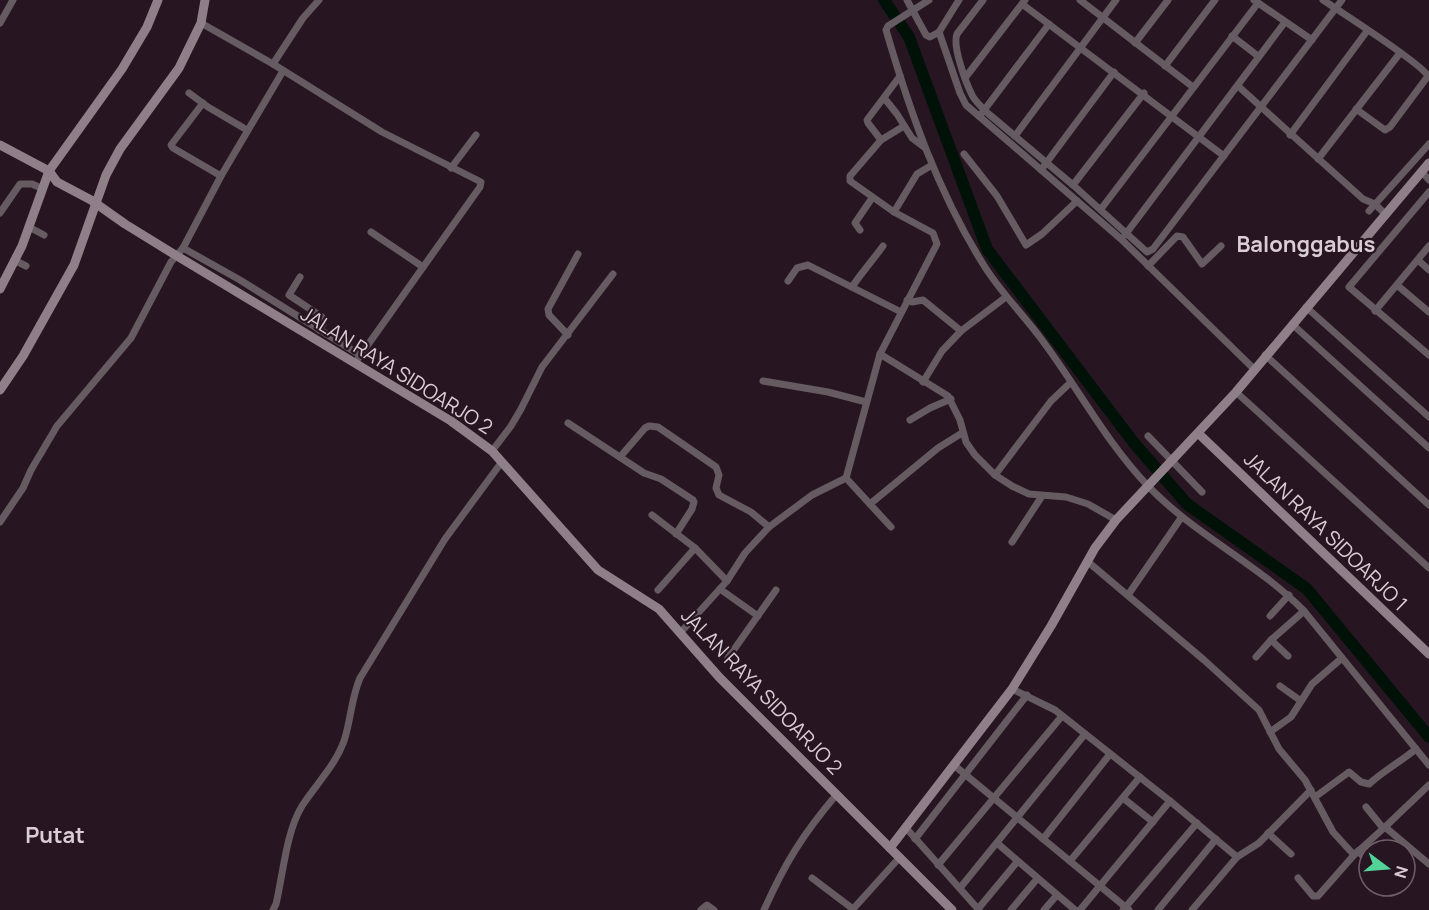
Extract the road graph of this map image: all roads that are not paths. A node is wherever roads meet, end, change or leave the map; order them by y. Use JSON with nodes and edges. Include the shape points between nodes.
{"nodes":[{"id":1,"x":13,"y":0,"type":"edge"},
{"id":2,"x":158,"y":0,"type":"edge"},
{"id":3,"x":205,"y":0,"type":"edge"},
{"id":4,"x":319,"y":0,"type":"edge"},
{"id":5,"x":908,"y":0,"type":"edge"},
{"id":6,"x":929,"y":0,"type":"edge"},
{"id":7,"x":959,"y":0,"type":"edge"},
{"id":8,"x":983,"y":0,"type":"edge"},
{"id":9,"x":1080,"y":0,"type":"edge"},
{"id":10,"x":1116,"y":0,"type":"edge"},
{"id":11,"x":1168,"y":0,"type":"edge"},
{"id":12,"x":1215,"y":0,"type":"edge"},
{"id":13,"x":1323,"y":0,"type":"edge"},
{"id":14,"x":1342,"y":0,"type":"edge"},
{"id":15,"x":1256,"y":1,"type":"edge"},
{"id":16,"x":1023,"y":2,"type":"edge"},
{"id":17,"x":1336,"y":9,"type":"junction"},
{"id":18,"x":910,"y":12,"type":"junction"},
{"id":19,"x":1103,"y":17,"type":"junction"},
{"id":20,"x":1285,"y":22,"type":"junction"},
{"id":21,"x":0,"y":23,"type":"edge"},
{"id":22,"x":201,"y":23,"type":"junction"},
{"id":23,"x":1049,"y":24,"type":"junction"},
{"id":24,"x":1367,"y":31,"type":"junction"},
{"id":25,"x":939,"y":32,"type":"junction"},
{"id":26,"x":1233,"y":36,"type":"junction"},
{"id":27,"x":954,"y":40,"type":"junction"},
{"id":28,"x":1312,"y":40,"type":"junction"},
{"id":29,"x":1135,"y":43,"type":"junction"},
{"id":30,"x":944,"y":45,"type":"junction"},
{"id":31,"x":1080,"y":47,"type":"junction"},
{"id":32,"x":1400,"y":53,"type":"junction"},
{"id":33,"x":1258,"y":56,"type":"junction"},
{"id":34,"x":273,"y":64,"type":"junction"},
{"id":35,"x":1165,"y":66,"type":"junction"},
{"id":36,"x":283,"y":71,"type":"junction"},
{"id":37,"x":1114,"y":72,"type":"junction"},
{"id":38,"x":900,"y":76,"type":"junction"},
{"id":39,"x":965,"y":78,"type":"junction"},
{"id":40,"x":1238,"y":86,"type":"junction"},
{"id":41,"x":1193,"y":87,"type":"junction"},
{"id":42,"x":189,"y":93,"type":"dead end"},
{"id":43,"x":1144,"y":93,"type":"junction"},
{"id":44,"x":885,"y":99,"type":"junction"},
{"id":45,"x":203,"y":103,"type":"junction"},
{"id":46,"x":1261,"y":108,"type":"junction"},
{"id":47,"x":1356,"y":110,"type":"junction"},
{"id":48,"x":982,"y":113,"type":"junction"},
{"id":49,"x":1172,"y":115,"type":"junction"},
{"id":50,"x":904,"y":126,"type":"junction"},
{"id":51,"x":247,"y":130,"type":"junction"},
{"id":52,"x":476,"y":135,"type":"dead end"},
{"id":53,"x":1290,"y":135,"type":"junction"},
{"id":54,"x":1015,"y":136,"type":"junction"},
{"id":55,"x":1199,"y":136,"type":"junction"},
{"id":56,"x":881,"y":140,"type":"junction"},
{"id":57,"x":1429,"y":144,"type":"edge"},
{"id":58,"x":0,"y":145,"type":"edge"},
{"id":59,"x":924,"y":147,"type":"junction"},
{"id":60,"x":964,"y":154,"type":"dead end"},
{"id":61,"x":1224,"y":156,"type":"junction"},
{"id":62,"x":1318,"y":159,"type":"junction"},
{"id":63,"x":1047,"y":162,"type":"junction"},
{"id":64,"x":1429,"y":163,"type":"edge"},
{"id":65,"x":932,"y":165,"type":"junction"},
{"id":66,"x":452,"y":168,"type":"junction"},
{"id":67,"x":1041,"y":170,"type":"junction"},
{"id":68,"x":49,"y":171,"type":"junction"},
{"id":69,"x":1421,"y":171,"type":"junction"},
{"id":70,"x":221,"y":176,"type":"junction"},
{"id":71,"x":1429,"y":180,"type":"edge"},
{"id":72,"x":1073,"y":185,"type":"junction"},
{"id":73,"x":43,"y":189,"type":"junction"},
{"id":74,"x":1429,"y":192,"type":"edge"},
{"id":75,"x":872,"y":198,"type":"junction"},
{"id":76,"x":1363,"y":199,"type":"junction"},
{"id":77,"x":90,"y":200,"type":"junction"},
{"id":78,"x":1077,"y":201,"type":"junction"},
{"id":79,"x":1375,"y":204,"type":"junction"},
{"id":80,"x":1101,"y":209,"type":"junction"},
{"id":81,"x":894,"y":212,"type":"junction"},
{"id":82,"x":1369,"y":212,"type":"junction"},
{"id":83,"x":0,"y":213,"type":"edge"},
{"id":84,"x":1383,"y":218,"type":"junction"},
{"id":85,"x":860,"y":230,"type":"dead end"},
{"id":86,"x":371,"y":232,"type":"dead end"},
{"id":87,"x":1124,"y":236,"type":"junction"},
{"id":88,"x":883,"y":246,"type":"dead end"},
{"id":89,"x":1221,"y":246,"type":"dead end"},
{"id":90,"x":1429,"y":246,"type":"edge"},
{"id":91,"x":180,"y":252,"type":"junction"},
{"id":92,"x":578,"y":254,"type":"dead end"},
{"id":93,"x":1418,"y":260,"type":"junction"},
{"id":94,"x":1148,"y":266,"type":"junction"},
{"id":95,"x":423,"y":267,"type":"junction"},
{"id":96,"x":1429,"y":270,"type":"edge"},
{"id":97,"x":613,"y":274,"type":"dead end"},
{"id":98,"x":300,"y":277,"type":"dead end"},
{"id":99,"x":788,"y":281,"type":"dead end"},
{"id":100,"x":1397,"y":285,"type":"junction"},
{"id":101,"x":852,"y":287,"type":"junction"},
{"id":102,"x":0,"y":289,"type":"edge"},
{"id":103,"x":1006,"y":297,"type":"junction"},
{"id":104,"x":907,"y":300,"type":"junction"},
{"id":105,"x":1306,"y":307,"type":"junction"},
{"id":106,"x":1376,"y":311,"type":"junction"},
{"id":107,"x":901,"y":312,"type":"junction"},
{"id":108,"x":1429,"y":312,"type":"edge"},
{"id":109,"x":1292,"y":324,"type":"junction"},
{"id":110,"x":320,"y":330,"type":"junction"},
{"id":111,"x":962,"y":331,"type":"junction"},
{"id":112,"x":568,"y":335,"type":"junction"},
{"id":113,"x":880,"y":354,"type":"junction"},
{"id":114,"x":1266,"y":355,"type":"junction"},
{"id":115,"x":1429,"y":355,"type":"edge"},
{"id":116,"x":358,"y":359,"type":"junction"},
{"id":117,"x":1254,"y":369,"type":"junction"},
{"id":118,"x":763,"y":381,"type":"dead end"},
{"id":119,"x":923,"y":382,"type":"junction"},
{"id":120,"x":1070,"y":383,"type":"junction"},
{"id":121,"x":0,"y":390,"type":"edge"},
{"id":122,"x":1236,"y":392,"type":"junction"},
{"id":123,"x":950,"y":398,"type":"junction"},
{"id":124,"x":866,"y":402,"type":"junction"},
{"id":125,"x":1429,"y":417,"type":"edge"},
{"id":126,"x":910,"y":420,"type":"dead end"},
{"id":127,"x":568,"y":423,"type":"dead end"},
{"id":128,"x":962,"y":433,"type":"junction"},
{"id":129,"x":1199,"y":434,"type":"junction"},
{"id":130,"x":1148,"y":436,"type":"dead end"},
{"id":131,"x":494,"y":448,"type":"junction"},
{"id":132,"x":1429,"y":448,"type":"edge"},
{"id":133,"x":620,"y":457,"type":"junction"},
{"id":134,"x":1171,"y":462,"type":"junction"},
{"id":135,"x":501,"y":463,"type":"junction"},
{"id":136,"x":995,"y":475,"type":"junction"},
{"id":137,"x":846,"y":478,"type":"junction"},
{"id":138,"x":1150,"y":484,"type":"junction"},
{"id":139,"x":1202,"y":492,"type":"dead end"},
{"id":140,"x":1042,"y":496,"type":"junction"},
{"id":141,"x":870,"y":504,"type":"junction"},
{"id":142,"x":1429,"y":505,"type":"edge"},
{"id":143,"x":652,"y":516,"type":"dead end"},
{"id":144,"x":1181,"y":518,"type":"junction"},
{"id":145,"x":1116,"y":520,"type":"junction"},
{"id":146,"x":0,"y":522,"type":"edge"},
{"id":147,"x":769,"y":527,"type":"junction"},
{"id":148,"x":891,"y":527,"type":"dead end"},
{"id":149,"x":676,"y":534,"type":"junction"},
{"id":150,"x":1012,"y":542,"type":"dead end"},
{"id":151,"x":695,"y":548,"type":"junction"},
{"id":152,"x":1087,"y":561,"type":"junction"},
{"id":153,"x":1429,"y":568,"type":"edge"},
{"id":154,"x":727,"y":581,"type":"junction"},
{"id":155,"x":720,"y":589,"type":"junction"},
{"id":156,"x":658,"y":590,"type":"dead end"},
{"id":157,"x":776,"y":590,"type":"dead end"},
{"id":158,"x":1289,"y":595,"type":"junction"},
{"id":159,"x":1128,"y":596,"type":"junction"},
{"id":160,"x":1304,"y":611,"type":"junction"},
{"id":161,"x":759,"y":616,"type":"junction"},
{"id":162,"x":1270,"y":616,"type":"dead end"},
{"id":163,"x":684,"y":629,"type":"junction"},
{"id":164,"x":1271,"y":639,"type":"junction"},
{"id":165,"x":1429,"y":654,"type":"edge"},
{"id":166,"x":1288,"y":656,"type":"dead end"},
{"id":167,"x":1256,"y":657,"type":"dead end"},
{"id":168,"x":728,"y":658,"type":"dead end"},
{"id":169,"x":1342,"y":658,"type":"junction"},
{"id":170,"x":1280,"y":686,"type":"dead end"},
{"id":171,"x":1012,"y":689,"type":"junction"},
{"id":172,"x":1027,"y":695,"type":"junction"},
{"id":173,"x":1301,"y":701,"type":"junction"},
{"id":174,"x":1062,"y":716,"type":"junction"},
{"id":175,"x":1270,"y":732,"type":"junction"},
{"id":176,"x":1085,"y":734,"type":"junction"},
{"id":177,"x":1416,"y":749,"type":"junction"},
{"id":178,"x":1110,"y":754,"type":"junction"},
{"id":179,"x":1429,"y":765,"type":"edge"},
{"id":180,"x":955,"y":766,"type":"junction"},
{"id":181,"x":965,"y":775,"type":"junction"},
{"id":182,"x":1140,"y":777,"type":"junction"},
{"id":183,"x":1429,"y":784,"type":"edge"},
{"id":184,"x":837,"y":794,"type":"junction"},
{"id":185,"x":1313,"y":794,"type":"junction"},
{"id":186,"x":994,"y":798,"type":"junction"},
{"id":187,"x":1123,"y":798,"type":"junction"},
{"id":188,"x":1170,"y":801,"type":"junction"},
{"id":189,"x":1366,"y":807,"type":"dead end"},
{"id":190,"x":1017,"y":818,"type":"junction"},
{"id":191,"x":1153,"y":822,"type":"junction"},
{"id":192,"x":1197,"y":823,"type":"junction"},
{"id":193,"x":906,"y":828,"type":"junction"},
{"id":194,"x":1384,"y":828,"type":"junction"},
{"id":195,"x":1268,"y":833,"type":"junction"},
{"id":196,"x":915,"y":839,"type":"junction"},
{"id":197,"x":1043,"y":839,"type":"junction"},
{"id":198,"x":1216,"y":839,"type":"junction"},
{"id":199,"x":997,"y":843,"type":"junction"},
{"id":200,"x":894,"y":844,"type":"junction"},
{"id":201,"x":1356,"y":853,"type":"junction"},
{"id":202,"x":1291,"y":854,"type":"dead end"},
{"id":203,"x":1237,"y":856,"type":"junction"},
{"id":204,"x":900,"y":857,"type":"junction"},
{"id":205,"x":1070,"y":861,"type":"junction"},
{"id":206,"x":1017,"y":862,"type":"junction"},
{"id":207,"x":1429,"y":864,"type":"edge"},
{"id":208,"x":938,"y":866,"type":"junction"},
{"id":209,"x":812,"y":878,"type":"dead end"},
{"id":210,"x":1298,"y":878,"type":"dead end"},
{"id":211,"x":1037,"y":879,"type":"junction"},
{"id":212,"x":1100,"y":885,"type":"junction"},
{"id":213,"x":960,"y":888,"type":"junction"},
{"id":214,"x":1057,"y":895,"type":"junction"},
{"id":215,"x":1126,"y":909,"type":"edge"},
{"id":216,"x":273,"y":910,"type":"edge"},
{"id":217,"x":701,"y":910,"type":"edge"},
{"id":218,"x":714,"y":910,"type":"edge"},
{"id":219,"x":764,"y":910,"type":"edge"},
{"id":220,"x":952,"y":910,"type":"edge"},
{"id":221,"x":978,"y":910,"type":"edge"},
{"id":222,"x":1011,"y":910,"type":"edge"},
{"id":223,"x":1044,"y":910,"type":"edge"},
{"id":224,"x":1077,"y":910,"type":"edge"},
{"id":225,"x":1158,"y":910,"type":"edge"},
{"id":226,"x":1192,"y":910,"type":"edge"}],
"edges":[{"from":1,"to":21,"type":"street"},
{"from":2,"to":68,"type":"street","via":[[122,69]]},
{"from":3,"to":22,"type":"street"},
{"from":4,"to":34,"type":"street"},
{"from":5,"to":18,"type":"street"},
{"from":6,"to":18,"type":"street"},
{"from":7,"to":25,"type":"street"},
{"from":8,"to":27,"type":"street"},
{"from":9,"to":19,"type":"street"},
{"from":10,"to":19,"type":"street"},
{"from":11,"to":29,"type":"street"},
{"from":12,"to":35,"type":"street"},
{"from":13,"to":17,"type":"street"},
{"from":14,"to":17,"type":"street"},
{"from":15,"to":20,"type":"street"},
{"from":15,"to":26,"type":"street"},
{"from":16,"to":23,"type":"street"},
{"from":16,"to":39,"type":"street"},
{"from":17,"to":24,"type":"street"},
{"from":17,"to":28,"type":"street"},
{"from":18,"to":25,"type":"street","via":[[927,36]]},
{"from":18,"to":38,"type":"street","via":[[886,30]]},
{"from":19,"to":29,"type":"street"},
{"from":19,"to":31,"type":"street"},
{"from":20,"to":28,"type":"street"},
{"from":20,"to":33,"type":"street"},
{"from":22,"to":34,"type":"street"},
{"from":22,"to":77,"type":"street","via":[[179,68],[120,149]]},
{"from":23,"to":31,"type":"street"},
{"from":23,"to":48,"type":"street"},
{"from":24,"to":32,"type":"street"},
{"from":24,"to":53,"type":"street"},
{"from":25,"to":30,"type":"street"},
{"from":26,"to":33,"type":"street"},
{"from":26,"to":41,"type":"street"},
{"from":27,"to":30,"type":"street"},
{"from":27,"to":39,"type":"street"},
{"from":28,"to":46,"type":"street"},
{"from":29,"to":35,"type":"street"},
{"from":30,"to":48,"type":"street","via":[[963,101]]},
{"from":31,"to":37,"type":"street"},
{"from":31,"to":54,"type":"street"},
{"from":32,"to":47,"type":"street"},
{"from":32,"to":47,"type":"street","via":[[1428,76],[1390,127],[1382,130]]},
{"from":33,"to":40,"type":"street"},
{"from":34,"to":36,"type":"street"},
{"from":35,"to":41,"type":"street"},
{"from":36,"to":51,"type":"street"},
{"from":36,"to":66,"type":"street","via":[[382,132]]},
{"from":37,"to":43,"type":"street"},
{"from":37,"to":63,"type":"street"},
{"from":38,"to":44,"type":"street"},
{"from":38,"to":59,"type":"street"},
{"from":39,"to":48,"type":"street"},
{"from":40,"to":46,"type":"street"},
{"from":40,"to":55,"type":"street"},
{"from":41,"to":49,"type":"street"},
{"from":42,"to":45,"type":"street"},
{"from":43,"to":49,"type":"street"},
{"from":43,"to":72,"type":"street"},
{"from":44,"to":50,"type":"street"},
{"from":44,"to":56,"type":"street","via":[[867,122]]},
{"from":45,"to":51,"type":"street"},
{"from":45,"to":70,"type":"street","via":[[171,144]]},
{"from":46,"to":53,"type":"street"},
{"from":46,"to":61,"type":"street"},
{"from":47,"to":62,"type":"street"},
{"from":48,"to":54,"type":"street"},
{"from":48,"to":67,"type":"street"},
{"from":49,"to":55,"type":"street"},
{"from":49,"to":80,"type":"street"},
{"from":50,"to":56,"type":"street"},
{"from":50,"to":59,"type":"street"},
{"from":51,"to":70,"type":"street"},
{"from":52,"to":66,"type":"street"},
{"from":53,"to":62,"type":"street"},
{"from":54,"to":63,"type":"street"},
{"from":55,"to":61,"type":"street"},
{"from":55,"to":87,"type":"street"},
{"from":56,"to":75,"type":"street","via":[[849,177],[852,184]]},
{"from":57,"to":79,"type":"street"},
{"from":58,"to":68,"type":"street","name":"JALAN RAYA SIDOARJO 2"},
{"from":59,"to":65,"type":"street"},
{"from":60,"to":78,"type":"street","via":[[997,196],[1026,245]]},
{"from":61,"to":87,"type":"street","via":[[1150,252]]},
{"from":62,"to":76,"type":"street"},
{"from":63,"to":67,"type":"street"},
{"from":63,"to":72,"type":"street"},
{"from":64,"to":69,"type":"street"},
{"from":65,"to":81,"type":"street","via":[[917,174]]},
{"from":65,"to":103,"type":"street","via":[[959,224]]},
{"from":66,"to":95,"type":"street","via":[[481,184]]},
{"from":67,"to":78,"type":"street"},
{"from":68,"to":73,"type":"street"},
{"from":68,"to":77,"type":"street","name":"JALAN RAYA SIDOARJO 2","via":[[57,182]]},
{"from":69,"to":71,"type":"street"},
{"from":69,"to":84,"type":"street"},
{"from":70,"to":91,"type":"street"},
{"from":72,"to":80,"type":"street"},
{"from":73,"to":83,"type":"street","via":[[20,184]]},
{"from":73,"to":102,"type":"street","via":[[37,231]]},
{"from":74,"to":106,"type":"street","via":[[1350,286]]},
{"from":75,"to":81,"type":"street"},
{"from":75,"to":85,"type":"street","via":[[855,223]]},
{"from":76,"to":79,"type":"street"},
{"from":76,"to":82,"type":"street"},
{"from":77,"to":91,"type":"street","name":"JALAN RAYA SIDOARJO 2"},
{"from":77,"to":121,"type":"street","via":[[74,265]]},
{"from":78,"to":87,"type":"street"},
{"from":79,"to":82,"type":"street"},
{"from":79,"to":84,"type":"street"},
{"from":80,"to":87,"type":"street"},
{"from":81,"to":104,"type":"street","via":[[933,233],[937,244]]},
{"from":82,"to":84,"type":"street"},
{"from":84,"to":105,"type":"street"},
{"from":86,"to":95,"type":"street"},
{"from":87,"to":94,"type":"street"},
{"from":88,"to":101,"type":"street"},
{"from":89,"to":94,"type":"street","via":[[1202,264],[1183,237],[1177,236]]},
{"from":90,"to":93,"type":"street"},
{"from":91,"to":110,"type":"street","via":[[240,280]]},
{"from":91,"to":116,"type":"street","name":"JALAN RAYA SIDOARJO 2"},
{"from":91,"to":146,"type":"street","via":[[131,338],[57,426]]},
{"from":92,"to":112,"type":"street","via":[[548,309]]},
{"from":93,"to":96,"type":"street"},
{"from":93,"to":100,"type":"street"},
{"from":94,"to":117,"type":"street"},
{"from":95,"to":116,"type":"street"},
{"from":97,"to":112,"type":"street"},
{"from":98,"to":110,"type":"street","via":[[289,295],[322,317]]},
{"from":99,"to":101,"type":"street","via":[[797,268],[808,265]]},
{"from":100,"to":106,"type":"street"},
{"from":100,"to":108,"type":"street"},
{"from":101,"to":107,"type":"street"},
{"from":103,"to":111,"type":"street"},
{"from":103,"to":120,"type":"street","via":[[1042,340]]},
{"from":104,"to":107,"type":"street"},
{"from":104,"to":111,"type":"street","via":[[923,300]]},
{"from":105,"to":109,"type":"street"},
{"from":105,"to":125,"type":"street"},
{"from":106,"to":115,"type":"street"},
{"from":107,"to":113,"type":"street"},
{"from":109,"to":114,"type":"street"},
{"from":109,"to":132,"type":"street"},
{"from":110,"to":116,"type":"street"},
{"from":111,"to":119,"type":"street","via":[[942,351]]},
{"from":112,"to":131,"type":"street","via":[[542,367],[521,409]]},
{"from":113,"to":119,"type":"street"},
{"from":113,"to":124,"type":"street"},
{"from":114,"to":117,"type":"street"},
{"from":114,"to":142,"type":"street"},
{"from":116,"to":131,"type":"street","name":"JALAN RAYA SIDOARJO 2"},
{"from":117,"to":122,"type":"street"},
{"from":118,"to":124,"type":"street"},
{"from":119,"to":123,"type":"street"},
{"from":120,"to":136,"type":"street","via":[[1051,401]]},
{"from":120,"to":138,"type":"street","via":[[1112,444]]},
{"from":122,"to":129,"type":"street"},
{"from":122,"to":153,"type":"street"},
{"from":123,"to":126,"type":"street"},
{"from":123,"to":128,"type":"street"},
{"from":124,"to":137,"type":"street"},
{"from":127,"to":133,"type":"street"},
{"from":128,"to":136,"type":"street","via":[[975,455]]},
{"from":128,"to":141,"type":"street"},
{"from":129,"to":134,"type":"street"},
{"from":129,"to":165,"type":"street","name":"JALAN RAYA SIDOARJO 1"},
{"from":130,"to":134,"type":"street"},
{"from":131,"to":135,"type":"street","name":"JALAN RAYA SIDOARJO 2"},
{"from":133,"to":147,"type":"street","via":[[645,428],[658,427],[716,467],[719,495]]},
{"from":133,"to":149,"type":"street","via":[[693,500],[692,509]]},
{"from":134,"to":138,"type":"street"},
{"from":134,"to":139,"type":"street"},
{"from":135,"to":163,"type":"street","name":"JALAN RAYA SIDOARJO 2","via":[[598,570]]},
{"from":135,"to":216,"type":"street","via":[[445,539],[360,678],[353,693],[344,741],[334,763],[293,824]]},
{"from":136,"to":140,"type":"street","via":[[1029,494]]},
{"from":137,"to":141,"type":"street"},
{"from":137,"to":147,"type":"street","via":[[812,495]]},
{"from":138,"to":144,"type":"street"},
{"from":138,"to":145,"type":"street"},
{"from":140,"to":145,"type":"street","via":[[1066,497],[1088,504]]},
{"from":140,"to":150,"type":"street"},
{"from":141,"to":148,"type":"street"},
{"from":143,"to":149,"type":"street"},
{"from":144,"to":158,"type":"street"},
{"from":144,"to":159,"type":"street"},
{"from":145,"to":152,"type":"street"},
{"from":147,"to":154,"type":"street"},
{"from":149,"to":151,"type":"street"},
{"from":151,"to":154,"type":"street"},
{"from":151,"to":156,"type":"street"},
{"from":152,"to":159,"type":"street"},
{"from":152,"to":171,"type":"street"},
{"from":154,"to":155,"type":"street"},
{"from":155,"to":161,"type":"street"},
{"from":155,"to":163,"type":"street"},
{"from":157,"to":161,"type":"street"},
{"from":158,"to":160,"type":"street"},
{"from":158,"to":162,"type":"street"},
{"from":159,"to":175,"type":"street","via":[[1259,710]]},
{"from":160,"to":164,"type":"street"},
{"from":160,"to":169,"type":"street"},
{"from":161,"to":168,"type":"street"},
{"from":163,"to":184,"type":"street","name":"JALAN RAYA SIDOARJO 2","via":[[719,677]]},
{"from":164,"to":166,"type":"street"},
{"from":164,"to":167,"type":"street"},
{"from":169,"to":173,"type":"street","via":[[1318,677]]},
{"from":169,"to":177,"type":"street"},
{"from":170,"to":173,"type":"street"},
{"from":171,"to":172,"type":"street"},
{"from":171,"to":180,"type":"street"},
{"from":172,"to":174,"type":"street"},
{"from":172,"to":181,"type":"street"},
{"from":173,"to":175,"type":"street","via":[[1292,717]]},
{"from":174,"to":176,"type":"street"},
{"from":174,"to":186,"type":"street"},
{"from":175,"to":185,"type":"street"},
{"from":176,"to":178,"type":"street"},
{"from":176,"to":190,"type":"street"},
{"from":177,"to":179,"type":"street"},
{"from":177,"to":185,"type":"street","via":[[1369,784],[1349,772]]},
{"from":178,"to":182,"type":"street"},
{"from":178,"to":197,"type":"street"},
{"from":180,"to":181,"type":"street"},
{"from":180,"to":193,"type":"street"},
{"from":181,"to":186,"type":"street"},
{"from":181,"to":196,"type":"street"},
{"from":182,"to":187,"type":"street"},
{"from":182,"to":188,"type":"street"},
{"from":183,"to":194,"type":"street"},
{"from":184,"to":200,"type":"street","name":"JALAN RAYA SIDOARJO 2"},
{"from":184,"to":219,"type":"street","via":[[790,855]]},
{"from":185,"to":195,"type":"street"},
{"from":185,"to":201,"type":"street","via":[[1333,832]]},
{"from":186,"to":190,"type":"street"},
{"from":186,"to":208,"type":"street"},
{"from":187,"to":191,"type":"street"},
{"from":187,"to":205,"type":"street"},
{"from":188,"to":191,"type":"street"},
{"from":188,"to":192,"type":"street"},
{"from":189,"to":194,"type":"street"},
{"from":190,"to":197,"type":"street"},
{"from":190,"to":199,"type":"street"},
{"from":191,"to":212,"type":"street"},
{"from":192,"to":198,"type":"street"},
{"from":192,"to":215,"type":"street"},
{"from":193,"to":196,"type":"street"},
{"from":193,"to":200,"type":"street"},
{"from":194,"to":201,"type":"street"},
{"from":194,"to":207,"type":"street"},
{"from":195,"to":202,"type":"street"},
{"from":195,"to":203,"type":"street"},
{"from":196,"to":208,"type":"street"},
{"from":197,"to":205,"type":"street"},
{"from":198,"to":203,"type":"street"},
{"from":198,"to":225,"type":"street"},
{"from":199,"to":206,"type":"street"},
{"from":199,"to":213,"type":"street"},
{"from":200,"to":204,"type":"street","name":"JALAN RAYA SIDOARJO 2"},
{"from":201,"to":210,"type":"street","via":[[1318,896],[1313,896]]},
{"from":203,"to":226,"type":"street"},
{"from":204,"to":209,"type":"street","via":[[853,909]]},
{"from":204,"to":220,"type":"street","name":"JALAN RAYA SIDOARJO 2"},
{"from":205,"to":212,"type":"street"},
{"from":206,"to":211,"type":"street"},
{"from":206,"to":221,"type":"street"},
{"from":208,"to":213,"type":"street"},
{"from":211,"to":214,"type":"street"},
{"from":211,"to":222,"type":"street"},
{"from":212,"to":215,"type":"street"},
{"from":212,"to":224,"type":"street"},
{"from":213,"to":221,"type":"street"},
{"from":214,"to":223,"type":"street"},
{"from":214,"to":224,"type":"street"},
{"from":217,"to":218,"type":"street","via":[[707,905]]}]}
